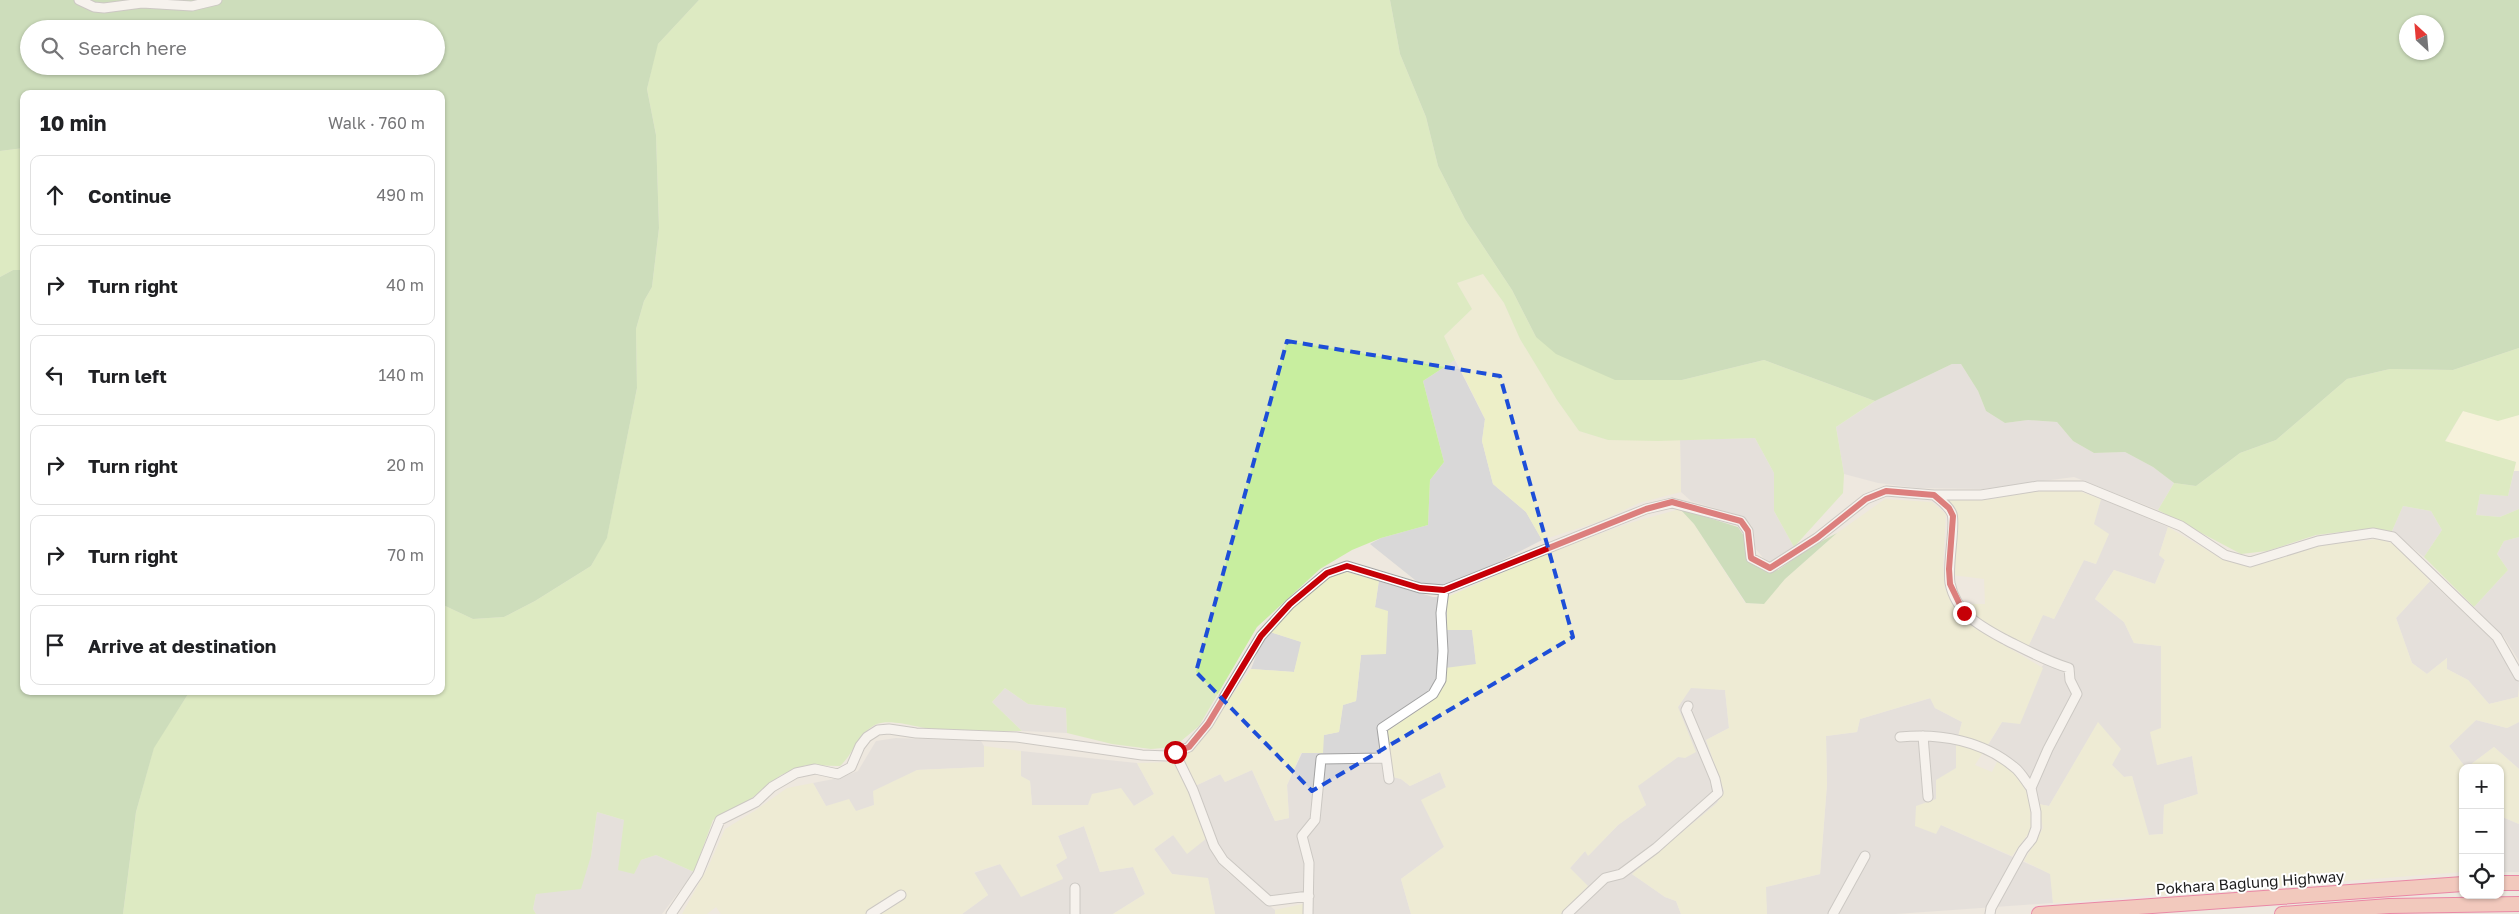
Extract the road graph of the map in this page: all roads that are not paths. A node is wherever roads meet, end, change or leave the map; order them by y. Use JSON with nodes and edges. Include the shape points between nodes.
{"nodes":[{"id":1,"x":79,"y":0,"type":"edge"},
{"id":2,"x":217,"y":0,"type":"edge"},
{"id":3,"x":1934,"y":495,"type":"junction"},
{"id":4,"x":1444,"y":590,"type":"junction"},
{"id":5,"x":2519,"y":676,"type":"edge"},
{"id":6,"x":1688,"y":706,"type":"dead end"},
{"id":7,"x":1923,"y":736,"type":"junction"},
{"id":8,"x":1900,"y":737,"type":"dead end"},
{"id":9,"x":1175,"y":752,"type":"junction"},
{"id":10,"x":1385,"y":758,"type":"junction"},
{"id":11,"x":1389,"y":779,"type":"dead end"},
{"id":12,"x":2031,"y":788,"type":"junction"},
{"id":13,"x":1928,"y":797,"type":"dead end"},
{"id":14,"x":1866,"y":856,"type":"dead end"},
{"id":15,"x":2504,"y":883,"type":"edge"},
{"id":16,"x":2519,"y":883,"type":"edge"},
{"id":17,"x":2459,"y":884,"type":"edge"},
{"id":18,"x":1075,"y":888,"type":"dead end"},
{"id":19,"x":901,"y":895,"type":"dead end"},
{"id":20,"x":1309,"y":896,"type":"junction"},
{"id":21,"x":2519,"y":904,"type":"edge"},
{"id":22,"x":671,"y":914,"type":"edge"},
{"id":23,"x":871,"y":914,"type":"edge"},
{"id":24,"x":1075,"y":914,"type":"edge"},
{"id":25,"x":1308,"y":914,"type":"edge"},
{"id":26,"x":1567,"y":914,"type":"edge"},
{"id":27,"x":1833,"y":914,"type":"edge"},
{"id":28,"x":1990,"y":914,"type":"edge"},
{"id":29,"x":2039,"y":914,"type":"edge"},
{"id":30,"x":2282,"y":914,"type":"edge"}],
"edges":[{"from":1,"to":2,"type":"street","via":[[104,8],[142,3],[192,6]]},
{"from":3,"to":4,"type":"street","via":[[1886,491],[1866,499],[1817,538],[1770,568],[1751,558],[1748,531],[1741,521],[1672,502],[1646,509]]},
{"from":3,"to":5,"type":"street","via":[[1981,495],[2038,486],[2083,486],[2181,526],[2225,556],[2250,562],[2318,541],[2373,533],[2393,537],[2497,637]]},
{"from":3,"to":12,"type":"street","via":[[1953,516],[1950,584],[1964,613],[1987,632],[2036,657],[2069,668],[2070,680],[2078,694]]},
{"from":4,"to":9,"type":"street","via":[[1420,588],[1347,566],[1327,573],[1290,604],[1261,636],[1208,724],[1189,747]]},
{"from":4,"to":10,"type":"street","via":[[1441,680],[1433,694],[1382,728]]},
{"from":6,"to":26,"type":"street","via":[[1686,710],[1718,793],[1656,848],[1621,874],[1606,878]]},
{"from":7,"to":8,"type":"street"},
{"from":7,"to":12,"type":"street","via":[[1989,749],[2016,768]]},
{"from":7,"to":13,"type":"street"},
{"from":9,"to":20,"type":"street","via":[[1214,846],[1223,860],[1269,901]]},
{"from":9,"to":22,"type":"street","via":[[1167,756],[1142,755],[1016,737],[878,730],[860,746],[851,767],[838,774],[815,770],[796,773],[772,787],[756,802],[720,820],[698,874]]},
{"from":10,"to":11,"type":"street"},
{"from":10,"to":20,"type":"street","via":[[1321,759],[1315,820],[1302,836],[1309,863]]},
{"from":12,"to":28,"type":"street","via":[[2036,828]]},
{"from":14,"to":27,"type":"street"},
{"from":15,"to":16,"type":"highway"},
{"from":17,"to":29,"type":"highway","name":"Pokhara Baglung Highway"},
{"from":18,"to":24,"type":"street"},
{"from":19,"to":23,"type":"street"},
{"from":20,"to":25,"type":"street"},
{"from":21,"to":30,"type":"highway","via":[[2389,906]]}]}
